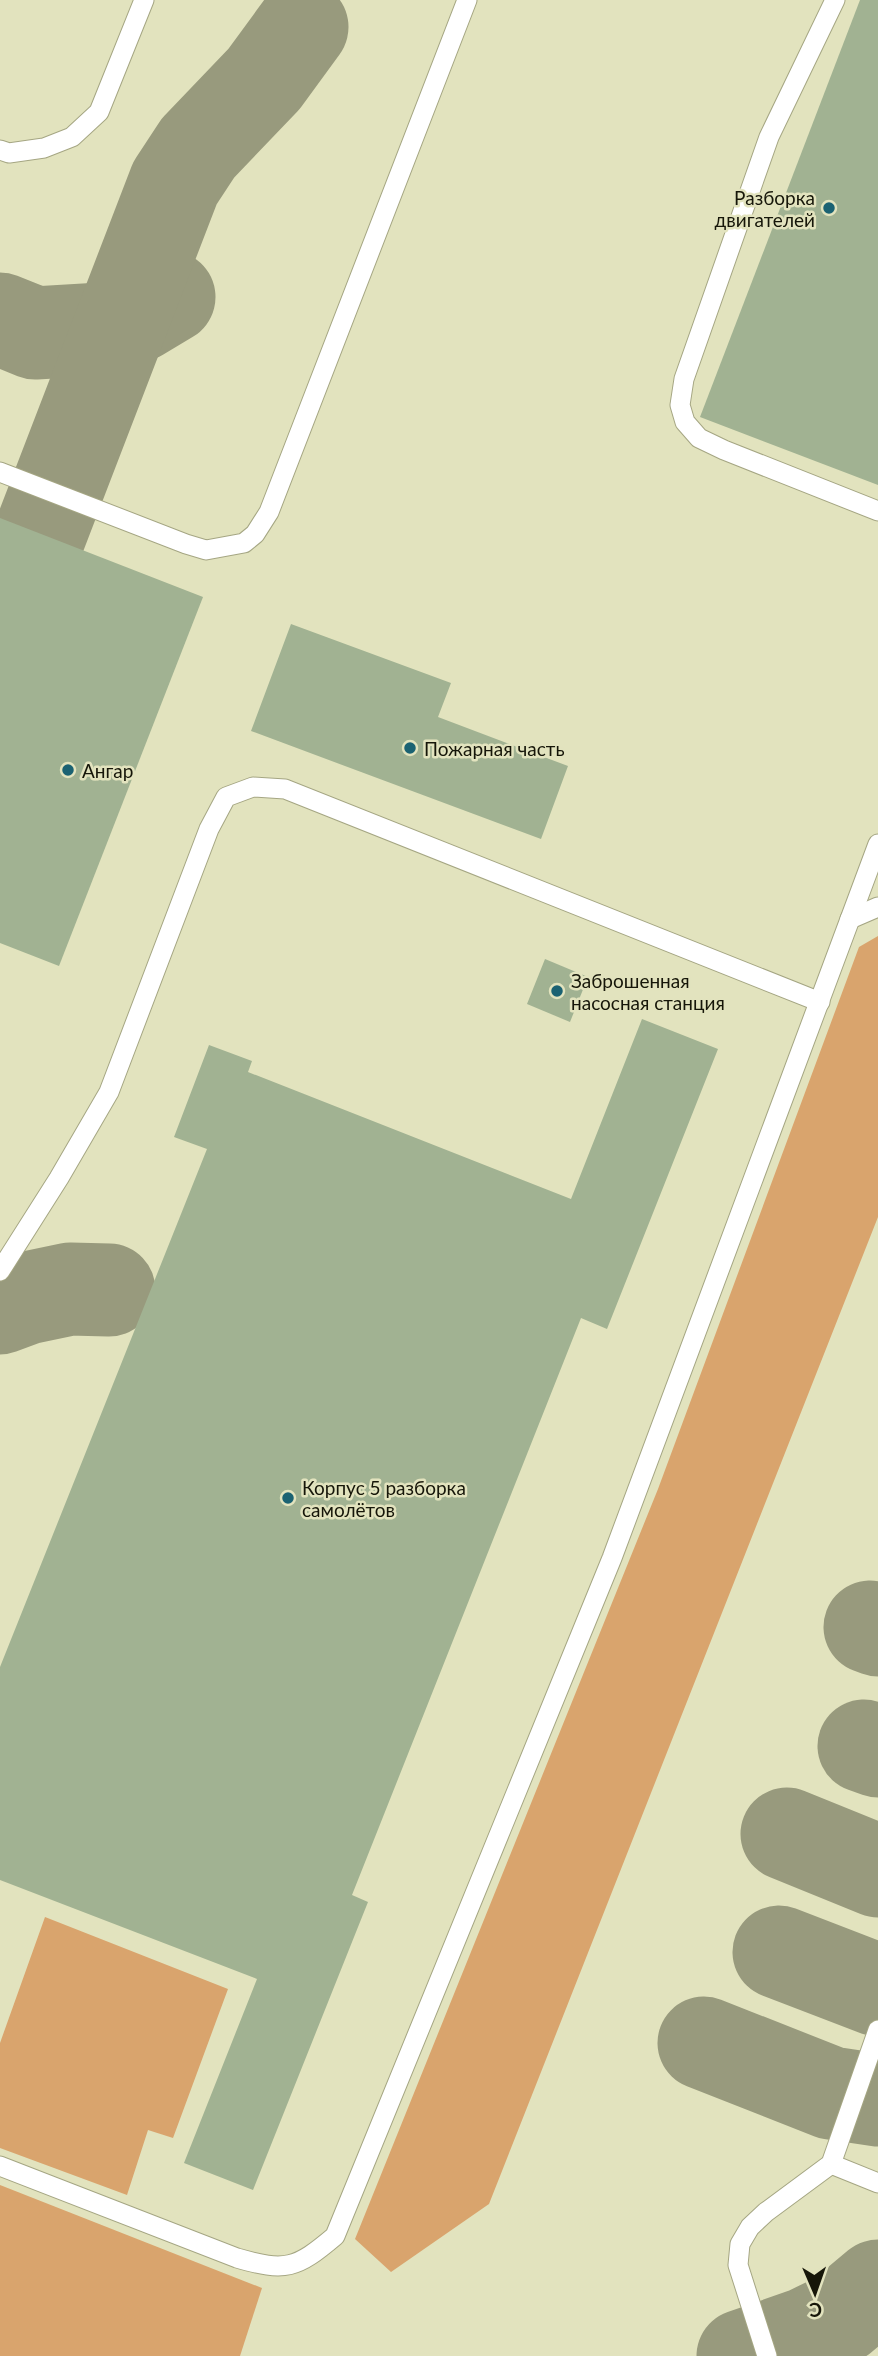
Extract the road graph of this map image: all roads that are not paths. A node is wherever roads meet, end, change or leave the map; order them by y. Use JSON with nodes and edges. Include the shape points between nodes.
{"nodes":[{"id":1,"x":144,"y":0,"type":"edge"},
{"id":2,"x":467,"y":0,"type":"edge"},
{"id":3,"x":835,"y":0,"type":"edge"},
{"id":4,"x":0,"y":150,"type":"edge"},
{"id":5,"x":0,"y":472,"type":"edge"},
{"id":6,"x":878,"y":511,"type":"edge"},
{"id":7,"x":878,"y":844,"type":"edge"},
{"id":8,"x":878,"y":907,"type":"edge"},
{"id":9,"x":850,"y":919,"type":"junction"},
{"id":10,"x":820,"y":1002,"type":"junction"},
{"id":11,"x":0,"y":1271,"type":"edge"},
{"id":12,"x":878,"y":2030,"type":"edge"},
{"id":13,"x":831,"y":2164,"type":"junction"},
{"id":14,"x":0,"y":2166,"type":"edge"},
{"id":15,"x":878,"y":2183,"type":"edge"},
{"id":16,"x":767,"y":2356,"type":"edge"}],
"edges":[{"from":1,"to":4,"type":"lane","via":[[99,112],[72,136],[44,148]]},
{"from":2,"to":5,"type":"lane","via":[[269,512],[255,534],[244,543],[206,550]]},
{"from":3,"to":6,"type":"lane","via":[[769,137],[684,379],[680,405],[685,422],[699,438]]},
{"from":7,"to":9,"type":"lane"},
{"from":8,"to":9,"type":"lane"},
{"from":9,"to":10,"type":"lane"},
{"from":10,"to":11,"type":"lane","via":[[285,789],[253,787],[226,796],[209,828],[109,1091]]},
{"from":10,"to":14,"type":"lane","via":[[612,1558],[335,2236],[291,2265],[269,2267]]},
{"from":12,"to":13,"type":"lane"},
{"from":13,"to":15,"type":"lane"},
{"from":13,"to":16,"type":"lane","via":[[765,2212],[740,2244],[738,2265]]}]}
